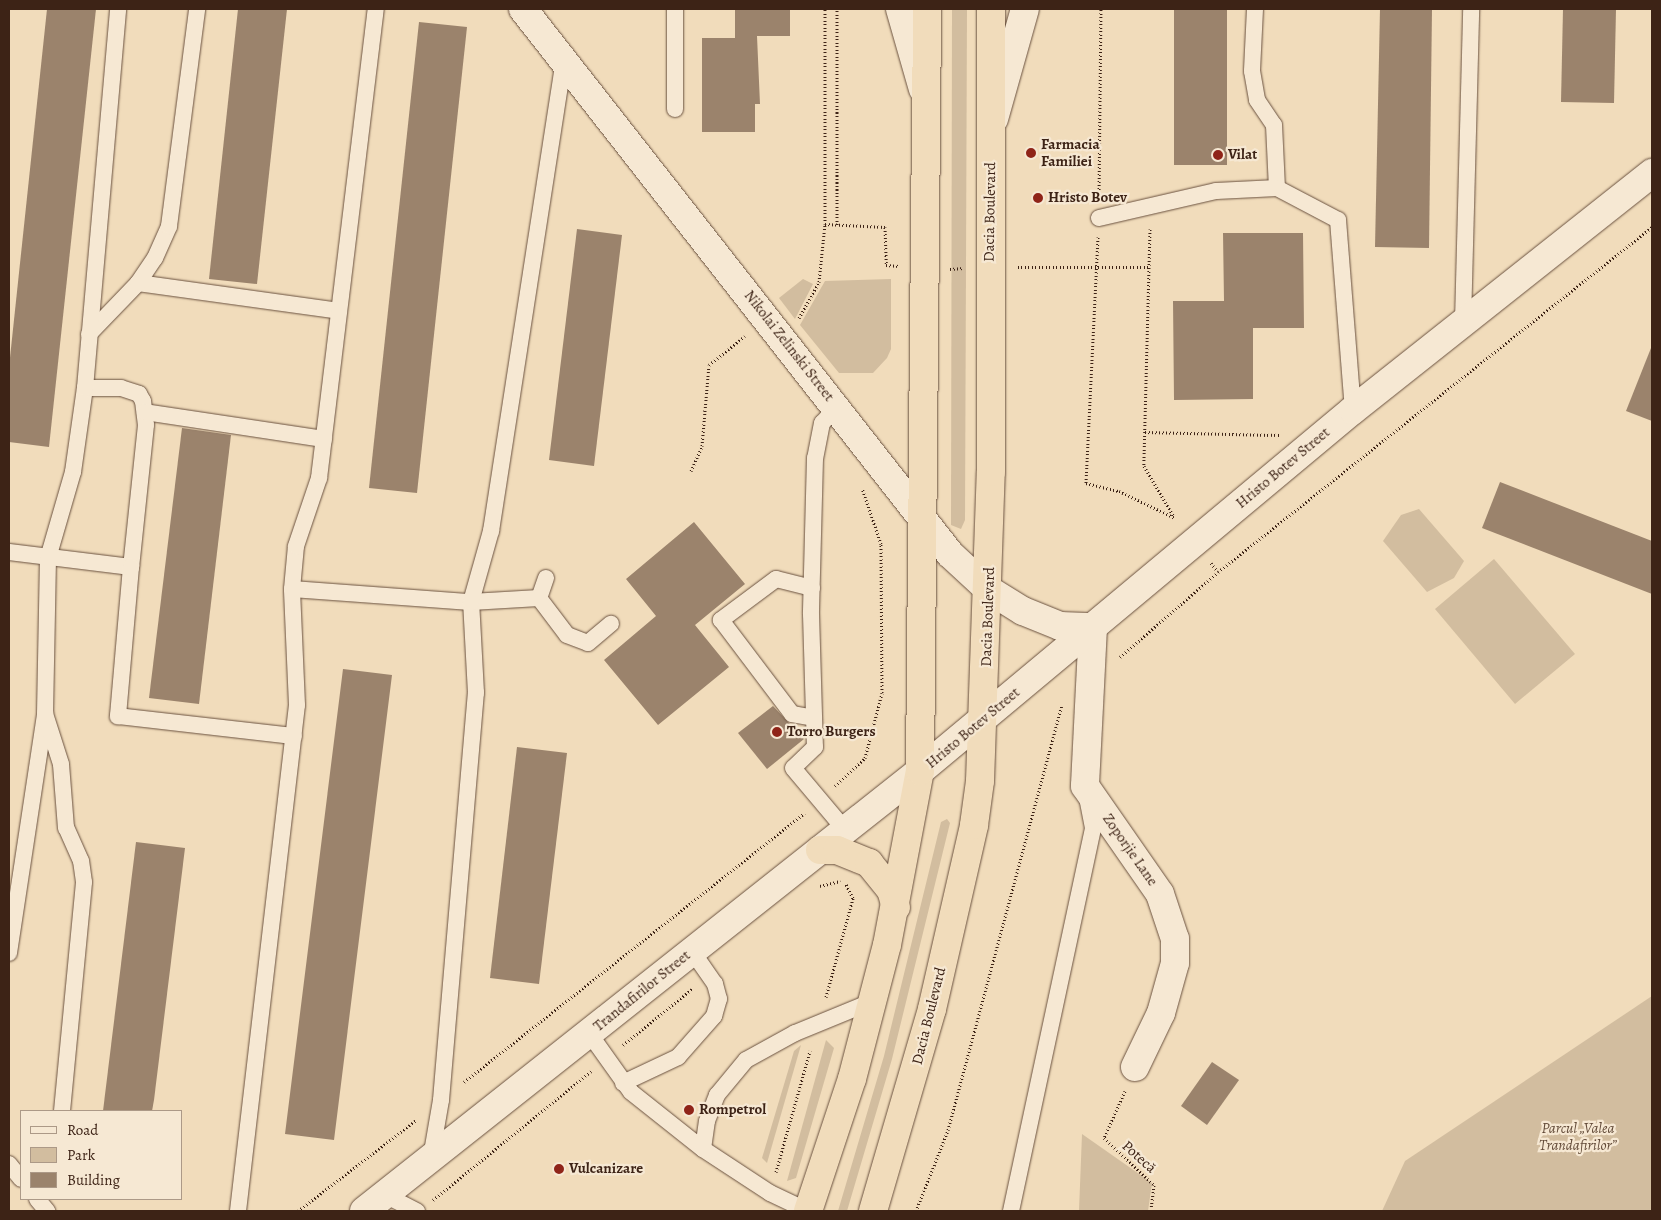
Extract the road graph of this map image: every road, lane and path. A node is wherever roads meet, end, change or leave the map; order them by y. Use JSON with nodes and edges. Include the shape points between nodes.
{"nodes":[{"id":1,"x":118,"y":9,"type":"edge"},
{"id":2,"x":197,"y":9,"type":"edge"},
{"id":3,"x":376,"y":9,"type":"edge"},
{"id":4,"x":523,"y":9,"type":"edge"},
{"id":5,"x":675,"y":9,"type":"edge"},
{"id":6,"x":825,"y":9,"type":"edge"},
{"id":7,"x":837,"y":9,"type":"edge"},
{"id":8,"x":900,"y":9,"type":"edge"},
{"id":9,"x":927,"y":9,"type":"edge"},
{"id":10,"x":991,"y":9,"type":"edge"},
{"id":11,"x":1025,"y":9,"type":"edge"},
{"id":12,"x":1101,"y":9,"type":"edge"},
{"id":13,"x":1255,"y":9,"type":"edge"},
{"id":14,"x":1471,"y":9,"type":"edge"},
{"id":15,"x":564,"y":61,"type":"junction"},
{"id":16,"x":925,"y":96,"type":"junction"},
{"id":17,"x":676,"y":109,"type":"dead end"},
{"id":18,"x":991,"y":130,"type":"junction"},
{"id":19,"x":1652,"y":173,"type":"edge"},
{"id":20,"x":1277,"y":188,"type":"junction"},
{"id":21,"x":1151,"y":206,"type":"junction"},
{"id":22,"x":1099,"y":218,"type":"junction"},
{"id":23,"x":837,"y":225,"type":"dead end"},
{"id":24,"x":1652,"y":227,"type":"edge"},
{"id":25,"x":1096,"y":264,"type":"junction"},
{"id":26,"x":1028,"y":267,"type":"dead end"},
{"id":27,"x":1149,"y":267,"type":"junction"},
{"id":28,"x":138,"y":283,"type":"junction"},
{"id":29,"x":340,"y":311,"type":"junction"},
{"id":30,"x":1463,"y":322,"type":"junction"},
{"id":31,"x":751,"y":331,"type":"dead end"},
{"id":32,"x":89,"y":334,"type":"junction"},
{"id":33,"x":787,"y":342,"type":"junction"},
{"id":34,"x":85,"y":388,"type":"junction"},
{"id":35,"x":837,"y":407,"type":"junction"},
{"id":36,"x":1353,"y":410,"type":"junction"},
{"id":37,"x":145,"y":412,"type":"junction"},
{"id":38,"x":1145,"y":432,"type":"junction"},
{"id":39,"x":1322,"y":436,"type":"junction"},
{"id":40,"x":324,"y":439,"type":"junction"},
{"id":41,"x":691,"y":471,"type":"dead end"},
{"id":42,"x":858,"y":478,"type":"dead end"},
{"id":43,"x":1175,"y":518,"type":"junction"},
{"id":44,"x":922,"y":522,"type":"junction"},
{"id":45,"x":1195,"y":543,"type":"junction"},
{"id":46,"x":9,"y":552,"type":"edge"},
{"id":47,"x":48,"y":558,"type":"junction"},
{"id":48,"x":131,"y":567,"type":"junction"},
{"id":49,"x":1218,"y":572,"type":"junction"},
{"id":50,"x":546,"y":578,"type":"dead end"},
{"id":51,"x":812,"y":588,"type":"junction"},
{"id":52,"x":292,"y":589,"type":"junction"},
{"id":53,"x":989,"y":590,"type":"junction"},
{"id":54,"x":539,"y":598,"type":"junction"},
{"id":55,"x":471,"y":602,"type":"junction"},
{"id":56,"x":611,"y":624,"type":"dead end"},
{"id":57,"x":1093,"y":628,"type":"junction"},
{"id":58,"x":1091,"y":682,"type":"junction"},
{"id":59,"x":45,"y":714,"type":"junction"},
{"id":60,"x":814,"y":718,"type":"junction"},
{"id":61,"x":985,"y":719,"type":"junction"},
{"id":62,"x":294,"y":736,"type":"junction"},
{"id":63,"x":920,"y":771,"type":"junction"},
{"id":64,"x":1085,"y":786,"type":"junction"},
{"id":65,"x":817,"y":802,"type":"junction"},
{"id":66,"x":846,"y":831,"type":"junction"},
{"id":67,"x":820,"y":850,"type":"junction"},
{"id":68,"x":896,"y":907,"type":"junction"},
{"id":69,"x":692,"y":951,"type":"junction"},
{"id":70,"x":9,"y":953,"type":"edge"},
{"id":71,"x":872,"y":1001,"type":"junction"},
{"id":72,"x":589,"y":1033,"type":"junction"},
{"id":73,"x":1136,"y":1067,"type":"joint"},
{"id":74,"x":624,"y":1083,"type":"junction"},
{"id":75,"x":441,"y":1100,"type":"junction"},
{"id":76,"x":62,"y":1110,"type":"edge"},
{"id":77,"x":703,"y":1149,"type":"junction"},
{"id":78,"x":431,"y":1158,"type":"junction"},
{"id":79,"x":9,"y":1164,"type":"edge"},
{"id":80,"x":20,"y":1178,"type":"edge"},
{"id":81,"x":385,"y":1194,"type":"junction"},
{"id":82,"x":38,"y":1200,"type":"edge"},
{"id":83,"x":47,"y":1211,"type":"edge"},
{"id":84,"x":238,"y":1211,"type":"edge"},
{"id":85,"x":298,"y":1211,"type":"edge"},
{"id":86,"x":364,"y":1211,"type":"edge"},
{"id":87,"x":417,"y":1211,"type":"edge"},
{"id":88,"x":808,"y":1211,"type":"edge"},
{"id":89,"x":873,"y":1211,"type":"edge"},
{"id":90,"x":916,"y":1211,"type":"edge"},
{"id":91,"x":1010,"y":1211,"type":"edge"},
{"id":92,"x":1150,"y":1211,"type":"edge"}],
"edges":[{"from":1,"to":32,"type":"lane"},
{"from":2,"to":28,"type":"lane","via":[[169,226],[155,258]]},
{"from":3,"to":29,"type":"lane"},
{"from":4,"to":15,"type":"main road","name":"Nikolai Zelinski Street"},
{"from":5,"to":17,"type":"lane"},
{"from":6,"to":33,"type":"path","via":[[825,224],[820,274]]},
{"from":7,"to":23,"type":"path"},
{"from":8,"to":16,"type":"main road"},
{"from":9,"to":16,"type":"highway"},
{"from":10,"to":18,"type":"highway","name":"Dacia Boulevard"},
{"from":11,"to":18,"type":"main road"},
{"from":12,"to":22,"type":"path"},
{"from":13,"to":20,"type":"lane","via":[[1252,71],[1257,100],[1274,125]]},
{"from":14,"to":30,"type":"lane"},
{"from":15,"to":33,"type":"main road","name":"Nikolai Zelinski Street"},
{"from":15,"to":55,"type":"lane","via":[[491,531]]},
{"from":16,"to":44,"type":"highway"},
{"from":18,"to":53,"type":"highway","name":"Dacia Boulevard"},
{"from":19,"to":30,"type":"main road","name":"Hristo Botev Street"},
{"from":20,"to":21,"type":"lane","via":[[1216,191]]},
{"from":20,"to":36,"type":"lane","via":[[1338,220]]},
{"from":21,"to":22,"type":"lane"},
{"from":21,"to":27,"type":"path"},
{"from":22,"to":25,"type":"path"},
{"from":24,"to":49,"type":"path"},
{"from":25,"to":26,"type":"path"},
{"from":25,"to":27,"type":"path"},
{"from":25,"to":43,"type":"path","via":[[1086,483],[1119,490]]},
{"from":27,"to":38,"type":"path"},
{"from":28,"to":29,"type":"lane"},
{"from":28,"to":32,"type":"lane"},
{"from":29,"to":40,"type":"lane"},
{"from":30,"to":36,"type":"main road","name":"Hristo Botev Street"},
{"from":31,"to":41,"type":"path","via":[[710,365],[702,446]]},
{"from":32,"to":34,"type":"lane"},
{"from":33,"to":35,"type":"main road","name":"Nikolai Zelinski Street"},
{"from":34,"to":37,"type":"lane","via":[[132,391],[139,394]]},
{"from":34,"to":47,"type":"lane","via":[[73,472]]},
{"from":35,"to":44,"type":"main road","name":"Nikolai Zelinski Street"},
{"from":35,"to":51,"type":"lane","via":[[822,423],[815,458]]},
{"from":36,"to":39,"type":"main road","name":"Hristo Botev Street"},
{"from":37,"to":40,"type":"lane"},
{"from":37,"to":48,"type":"lane"},
{"from":38,"to":39,"type":"path"},
{"from":38,"to":43,"type":"path","via":[[1144,466]]},
{"from":39,"to":45,"type":"main road","name":"Hristo Botev Street"},
{"from":40,"to":52,"type":"lane","via":[[319,478],[296,546]]},
{"from":42,"to":65,"type":"path","via":[[881,544],[882,693],[865,758]]},
{"from":43,"to":45,"type":"path"},
{"from":44,"to":53,"type":"main road","name":"Nikolai Zelinski Street"},
{"from":44,"to":63,"type":"highway"},
{"from":45,"to":49,"type":"path"},
{"from":45,"to":57,"type":"main road","name":"Hristo Botev Street"},
{"from":46,"to":47,"type":"lane"},
{"from":47,"to":48,"type":"lane"},
{"from":47,"to":59,"type":"lane"},
{"from":48,"to":62,"type":"lane","via":[[118,716]]},
{"from":49,"to":58,"type":"path"},
{"from":50,"to":54,"type":"lane"},
{"from":51,"to":60,"type":"lane"},
{"from":51,"to":60,"type":"lane","via":[[776,579],[721,620],[792,714]]},
{"from":52,"to":55,"type":"lane"},
{"from":52,"to":62,"type":"lane","via":[[297,705]]},
{"from":53,"to":57,"type":"main road","name":"Nikolai Zelinski Street","via":[[1023,611],[1060,626]]},
{"from":53,"to":61,"type":"highway","name":"Dacia Boulevard"},
{"from":54,"to":55,"type":"lane"},
{"from":54,"to":56,"type":"lane","via":[[568,635],[588,643]]},
{"from":55,"to":75,"type":"lane","via":[[476,693]]},
{"from":57,"to":58,"type":"main road"},
{"from":57,"to":61,"type":"main road","name":"Hristo Botev Street"},
{"from":58,"to":64,"type":"main road"},
{"from":58,"to":90,"type":"path","via":[[1058,709],[948,1130]]},
{"from":59,"to":70,"type":"lane"},
{"from":59,"to":76,"type":"lane","via":[[61,764],[66,828],[81,861],[84,882]]},
{"from":60,"to":65,"type":"lane","via":[[815,747],[793,768]]},
{"from":61,"to":63,"type":"main road","name":"Hristo Botev Street"},
{"from":61,"to":89,"type":"highway","name":"Dacia Boulevard","via":[[974,825],[932,1009]]},
{"from":62,"to":84,"type":"lane"},
{"from":63,"to":66,"type":"main road","name":"Trandafirilor Street"},
{"from":63,"to":68,"type":"highway"},
{"from":64,"to":73,"type":"main road","name":"Zoporjie Lane","via":[[1160,894],[1175,939],[1175,963],[1162,1013]]},
{"from":64,"to":91,"type":"lane","via":[[1093,828]]},
{"from":65,"to":66,"type":"lane"},
{"from":65,"to":75,"type":"path"},
{"from":66,"to":67,"type":"main road","name":"Trandafirilor Street"},
{"from":67,"to":68,"type":"highway","via":[[837,850],[869,863],[891,890]]},
{"from":67,"to":69,"type":"main road","name":"Trandafirilor Street"},
{"from":68,"to":71,"type":"highway"},
{"from":69,"to":72,"type":"main road","name":"Trandafirilor Street"},
{"from":69,"to":74,"type":"lane","via":[[716,984],[720,999],[714,1016],[678,1057]]},
{"from":71,"to":77,"type":"lane","via":[[795,1033],[746,1060],[717,1095],[707,1121]]},
{"from":71,"to":88,"type":"highway"},
{"from":72,"to":74,"type":"lane"},
{"from":72,"to":78,"type":"main road","name":"Trandafirilor Street"},
{"from":73,"to":92,"type":"path","name":"Potecă","via":[[1104,1138],[1154,1185]]},
{"from":74,"to":77,"type":"lane"},
{"from":75,"to":78,"type":"lane"},
{"from":75,"to":85,"type":"path"},
{"from":77,"to":88,"type":"lane","via":[[770,1193]]},
{"from":78,"to":81,"type":"main road","name":"Trandafirilor Street"},
{"from":79,"to":80,"type":"lane"},
{"from":81,"to":86,"type":"main road","name":"Trandafirilor Street"},
{"from":81,"to":87,"type":"lane"},
{"from":82,"to":83,"type":"lane"}]}
